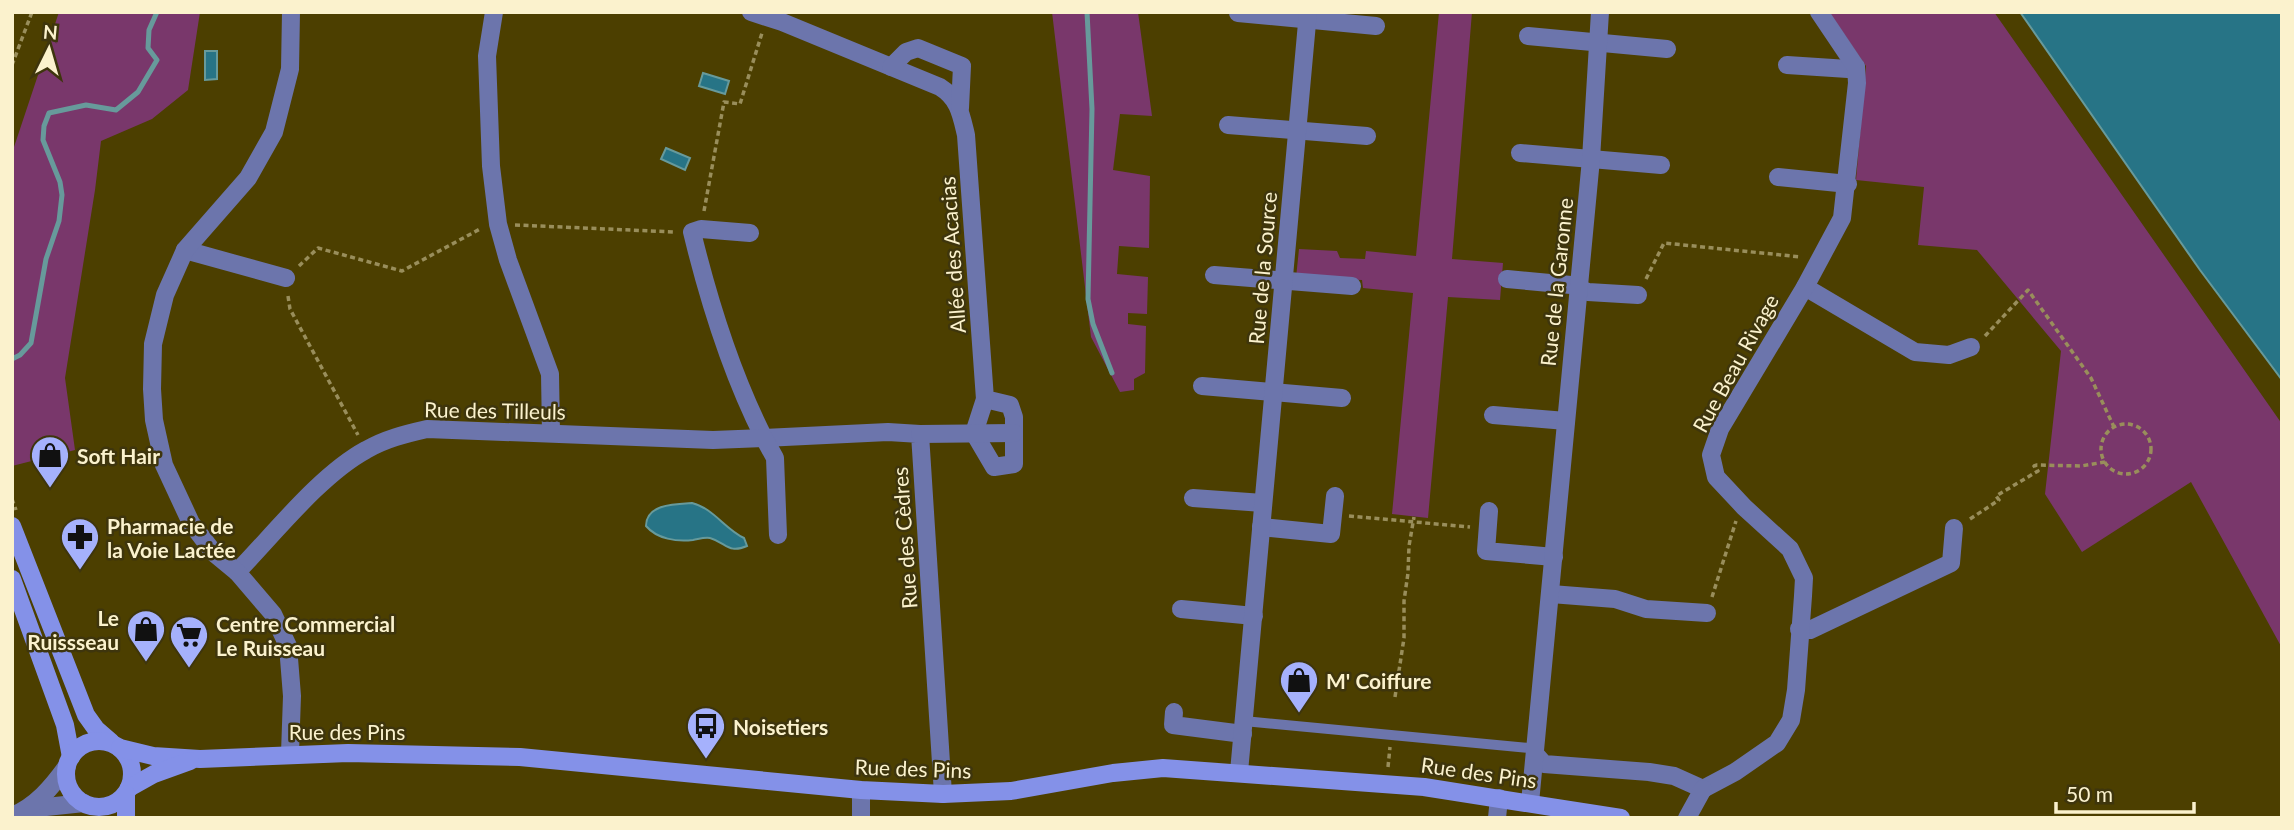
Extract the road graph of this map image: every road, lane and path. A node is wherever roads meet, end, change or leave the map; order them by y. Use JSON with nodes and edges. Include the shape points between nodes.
{"nodes":[{"id":1,"x":32,"y":12,"type":"edge"},
{"id":2,"x":291,"y":12,"type":"edge"},
{"id":3,"x":494,"y":12,"type":"edge"},
{"id":4,"x":1238,"y":12,"type":"edge"},
{"id":5,"x":1600,"y":12,"type":"edge"},
{"id":6,"x":1819,"y":12,"type":"edge"},
{"id":7,"x":759,"y":15,"type":"edge"},
{"id":8,"x":1308,"y":16,"type":"edge"},
{"id":9,"x":1376,"y":26,"type":"dead end"},
{"id":10,"x":1528,"y":36,"type":"dead end"},
{"id":11,"x":1597,"y":43,"type":"junction"},
{"id":12,"x":1667,"y":49,"type":"dead end"},
{"id":13,"x":12,"y":65,"type":"edge"},
{"id":14,"x":1787,"y":65,"type":"dead end"},
{"id":15,"x":1856,"y":66,"type":"junction"},
{"id":16,"x":891,"y":67,"type":"junction"},
{"id":17,"x":960,"y":108,"type":"junction"},
{"id":18,"x":1228,"y":125,"type":"dead end"},
{"id":19,"x":1297,"y":131,"type":"junction"},
{"id":20,"x":1367,"y":136,"type":"dead end"},
{"id":21,"x":1520,"y":153,"type":"dead end"},
{"id":22,"x":1591,"y":159,"type":"junction"},
{"id":23,"x":1661,"y":165,"type":"dead end"},
{"id":24,"x":1778,"y":177,"type":"dead end"},
{"id":25,"x":1848,"y":184,"type":"junction"},
{"id":26,"x":489,"y":224,"type":"dead end"},
{"id":27,"x":508,"y":225,"type":"dead end"},
{"id":28,"x":696,"y":230,"type":"junction"},
{"id":29,"x":750,"y":233,"type":"dead end"},
{"id":30,"x":318,"y":248,"type":"dead end"},
{"id":31,"x":185,"y":250,"type":"junction"},
{"id":32,"x":1819,"y":263,"type":"junction"},
{"id":33,"x":1651,"y":267,"type":"dead end"},
{"id":34,"x":1214,"y":275,"type":"dead end"},
{"id":35,"x":286,"y":278,"type":"dead end"},
{"id":36,"x":1507,"y":279,"type":"dead end"},
{"id":37,"x":1284,"y":280,"type":"junction"},
{"id":38,"x":1352,"y":286,"type":"dead end"},
{"id":39,"x":1578,"y":287,"type":"junction"},
{"id":40,"x":1805,"y":287,"type":"junction"},
{"id":41,"x":1638,"y":295,"type":"dead end"},
{"id":42,"x":290,"y":309,"type":"dead end"},
{"id":43,"x":1978,"y":342,"type":"joint"},
{"id":44,"x":1202,"y":386,"type":"dead end"},
{"id":45,"x":1273,"y":392,"type":"junction"},
{"id":46,"x":1342,"y":398,"type":"dead end"},
{"id":47,"x":985,"y":399,"type":"junction"},
{"id":48,"x":1493,"y":415,"type":"dead end"},
{"id":49,"x":1566,"y":421,"type":"junction"},
{"id":50,"x":2114,"y":427,"type":"junction"},
{"id":51,"x":551,"y":433,"type":"junction"},
{"id":52,"x":974,"y":433,"type":"junction"},
{"id":53,"x":1014,"y":433,"type":"junction"},
{"id":54,"x":920,"y":434,"type":"junction"},
{"id":55,"x":764,"y":438,"type":"junction"},
{"id":56,"x":366,"y":449,"type":"junction"},
{"id":57,"x":2105,"y":462,"type":"junction"},
{"id":58,"x":1335,"y":496,"type":"dead end"},
{"id":59,"x":1194,"y":498,"type":"dead end"},
{"id":60,"x":1263,"y":503,"type":"junction"},
{"id":61,"x":1744,"y":508,"type":"junction"},
{"id":62,"x":1489,"y":511,"type":"dead end"},
{"id":63,"x":1347,"y":516,"type":"dead end"},
{"id":64,"x":1414,"y":517,"type":"dead end"},
{"id":65,"x":1413,"y":523,"type":"junction"},
{"id":66,"x":12,"y":526,"type":"edge"},
{"id":67,"x":1261,"y":527,"type":"junction"},
{"id":68,"x":1475,"y":528,"type":"dead end"},
{"id":69,"x":1954,"y":528,"type":"joint"},
{"id":70,"x":778,"y":535,"type":"dead end"},
{"id":71,"x":1554,"y":557,"type":"junction"},
{"id":72,"x":237,"y":572,"type":"junction"},
{"id":73,"x":12,"y":579,"type":"edge"},
{"id":74,"x":1551,"y":594,"type":"junction"},
{"id":75,"x":1181,"y":609,"type":"dead end"},
{"id":76,"x":1707,"y":613,"type":"joint"},
{"id":77,"x":1254,"y":615,"type":"junction"},
{"id":78,"x":1800,"y":629,"type":"junction"},
{"id":79,"x":1395,"y":697,"type":"dead end"},
{"id":80,"x":1174,"y":712,"type":"dead end"},
{"id":81,"x":1243,"y":727,"type":"junction"},
{"id":82,"x":1392,"y":734,"type":"junction"},
{"id":83,"x":115,"y":745,"type":"junction"},
{"id":84,"x":290,"y":754,"type":"junction"},
{"id":85,"x":1536,"y":755,"type":"junction"},
{"id":86,"x":176,"y":761,"type":"junction"},
{"id":87,"x":69,"y":762,"type":"junction"},
{"id":88,"x":1239,"y":772,"type":"junction"},
{"id":89,"x":1386,"y":783,"type":"junction"},
{"id":90,"x":1703,"y":789,"type":"junction"},
{"id":91,"x":861,"y":790,"type":"junction"},
{"id":92,"x":127,"y":791,"type":"junction"},
{"id":93,"x":943,"y":794,"type":"junction"},
{"id":94,"x":1499,"y":798,"type":"junction"},
{"id":95,"x":1530,"y":803,"type":"junction"},
{"id":96,"x":89,"y":808,"type":"edge"},
{"id":97,"x":22,"y":814,"type":"edge"},
{"id":98,"x":126,"y":818,"type":"edge"},
{"id":99,"x":861,"y":818,"type":"edge"},
{"id":100,"x":1497,"y":818,"type":"edge"},
{"id":101,"x":1621,"y":818,"type":"edge"},
{"id":102,"x":1687,"y":818,"type":"edge"}],
"edges":[{"from":1,"to":13,"type":"path"},
{"from":2,"to":31,"type":"street","via":[[290,69],[274,132],[247,178]]},
{"from":3,"to":51,"type":"street","via":[[487,56],[498,225],[550,374]]},
{"from":4,"to":8,"type":"street"},
{"from":5,"to":11,"type":"street","name":"Rue de la Garonne"},
{"from":6,"to":15,"type":"street"},
{"from":7,"to":16,"type":"street"},
{"from":7,"to":28,"type":"path","via":[[740,104],[724,102]]},
{"from":8,"to":9,"type":"street"},
{"from":8,"to":19,"type":"street","name":"Rue de la Source"},
{"from":10,"to":11,"type":"street"},
{"from":11,"to":12,"type":"street"},
{"from":11,"to":22,"type":"street","name":"Rue de la Garonne"},
{"from":14,"to":15,"type":"street"},
{"from":15,"to":25,"type":"street","name":"Rue Beau Rivage"},
{"from":16,"to":17,"type":"street","via":[[940,87],[953,95]]},
{"from":16,"to":17,"type":"street","name":"Allée des Acacias","via":[[906,52],[918,48],[962,66]]},
{"from":17,"to":47,"type":"street","name":"Allée des Acacias","via":[[966,135]]},
{"from":18,"to":19,"type":"street"},
{"from":19,"to":20,"type":"street"},
{"from":19,"to":37,"type":"street","name":"Rue de la Source"},
{"from":21,"to":22,"type":"street"},
{"from":22,"to":23,"type":"street"},
{"from":22,"to":39,"type":"street","name":"Rue de la Garonne"},
{"from":24,"to":25,"type":"street"},
{"from":25,"to":32,"type":"street","name":"Rue Beau Rivage","via":[[1842,218]]},
{"from":26,"to":30,"type":"path","via":[[402,271]]},
{"from":27,"to":28,"type":"path"},
{"from":28,"to":29,"type":"street"},
{"from":28,"to":55,"type":"street","via":[[704,281],[744,400]]},
{"from":31,"to":35,"type":"street"},
{"from":31,"to":72,"type":"street","via":[[164,295],[153,344],[154,420],[164,465],[191,523],[214,553]]},
{"from":32,"to":33,"type":"path","via":[[1812,258],[1664,243]]},
{"from":32,"to":40,"type":"street","name":"Rue Beau Rivage"},
{"from":34,"to":37,"type":"street"},
{"from":36,"to":39,"type":"street"},
{"from":37,"to":38,"type":"street"},
{"from":37,"to":45,"type":"street","name":"Rue de la Source"},
{"from":39,"to":41,"type":"street","via":[[1588,292]]},
{"from":39,"to":49,"type":"street","name":"Rue de la Garonne"},
{"from":40,"to":43,"type":"street","via":[[1915,352],[1949,355]]},
{"from":40,"to":61,"type":"street","name":"Rue Beau Rivage","via":[[1720,429],[1711,455],[1716,477]]},
{"from":42,"to":56,"type":"path"},
{"from":43,"to":50,"type":"path","via":[[2028,290],[2091,378]]},
{"from":44,"to":45,"type":"street"},
{"from":45,"to":46,"type":"street"},
{"from":45,"to":60,"type":"street","name":"Rue de la Source"},
{"from":47,"to":52,"type":"street","name":"Allée des Acacias"},
{"from":47,"to":53,"type":"street","via":[[1010,405]]},
{"from":48,"to":49,"type":"street"},
{"from":49,"to":71,"type":"street","name":"Rue de la Garonne"},
{"from":50,"to":57,"type":"path","via":[[2102,442]]},
{"from":50,"to":57,"type":"path","via":[[2140,428],[2149,440],[2150,456],[2141,468],[2127,474],[2112,470]]},
{"from":51,"to":55,"type":"street","name":"Rue des Tilleuls"},
{"from":51,"to":56,"type":"street","name":"Rue des Tilleuls","via":[[427,429]]},
{"from":52,"to":53,"type":"street"},
{"from":52,"to":53,"type":"street","via":[[994,467],[1014,464]]},
{"from":52,"to":54,"type":"street"},
{"from":54,"to":55,"type":"street"},
{"from":54,"to":93,"type":"street","name":"Rue des Cèdres"},
{"from":55,"to":70,"type":"street","via":[[775,458]]},
{"from":56,"to":72,"type":"street","name":"Rue des Tilleuls","via":[[326,479]]},
{"from":57,"to":69,"type":"path","via":[[2034,466],[2038,471],[1997,496],[1999,500],[1981,514]]},
{"from":58,"to":67,"type":"street","via":[[1331,534]]},
{"from":59,"to":60,"type":"street"},
{"from":60,"to":67,"type":"street","name":"Rue de la Source"},
{"from":61,"to":76,"type":"path","via":[[1738,514]]},
{"from":61,"to":78,"type":"street","name":"Rue Beau Rivage","via":[[1790,549],[1799,566],[1804,578]]},
{"from":62,"to":71,"type":"street","via":[[1486,551]]},
{"from":63,"to":65,"type":"path"},
{"from":64,"to":65,"type":"path"},
{"from":65,"to":68,"type":"path"},
{"from":65,"to":79,"type":"path"},
{"from":66,"to":83,"type":"street","via":[[86,715]]},
{"from":67,"to":77,"type":"street","name":"Rue de la Source"},
{"from":69,"to":78,"type":"street","via":[[1951,563],[1810,630]]},
{"from":71,"to":74,"type":"street","name":"Rue de la Garonne"},
{"from":72,"to":84,"type":"street","via":[[273,614],[288,646]]},
{"from":73,"to":87,"type":"street","via":[[67,732]]},
{"from":74,"to":76,"type":"street"},
{"from":74,"to":85,"type":"street","name":"Rue de la Garonne"},
{"from":75,"to":77,"type":"street"},
{"from":77,"to":81,"type":"street","name":"Rue de la Source"},
{"from":78,"to":90,"type":"street","name":"Rue Beau Rivage","via":[[1791,720],[1777,743]]},
{"from":80,"to":81,"type":"street","via":[[1173,725]]},
{"from":81,"to":82,"type":"lane"},
{"from":81,"to":88,"type":"street","name":"Rue de la Source"},
{"from":82,"to":85,"type":"lane","via":[[1529,748]]},
{"from":82,"to":89,"type":"path"},
{"from":83,"to":86,"type":"street","name":"Rue des Pins"},
{"from":83,"to":87,"type":"street","via":[[88,743]]},
{"from":83,"to":92,"type":"street","via":[[132,766]]},
{"from":84,"to":86,"type":"street","name":"Rue des Pins"},
{"from":84,"to":91,"type":"street","name":"Rue des Pins","via":[[520,758]]},
{"from":85,"to":90,"type":"street","name":"Rue des Pins","via":[[1544,764],[1650,772],[1674,776]]},
{"from":85,"to":95,"type":"street","name":"Rue de la Garonne"},
{"from":86,"to":92,"type":"street","name":"Rue des Pins"},
{"from":87,"to":96,"type":"street","via":[[69,788]]},
{"from":87,"to":97,"type":"street"},
{"from":88,"to":89,"type":"street","name":"Rue des Pins"},
{"from":88,"to":93,"type":"street","name":"Rue des Pins","via":[[1163,768],[1010,791]]},
{"from":89,"to":94,"type":"street","name":"Rue des Pins"},
{"from":90,"to":102,"type":"street"},
{"from":91,"to":93,"type":"street","name":"Rue des Pins"},
{"from":91,"to":99,"type":"street"},
{"from":92,"to":96,"type":"street","via":[[108,806]]},
{"from":92,"to":98,"type":"street"},
{"from":94,"to":95,"type":"street","name":"Rue des Pins"},
{"from":94,"to":100,"type":"street"},
{"from":95,"to":101,"type":"street","name":"Rue des Pins"},
{"from":96,"to":97,"type":"street"}]}
